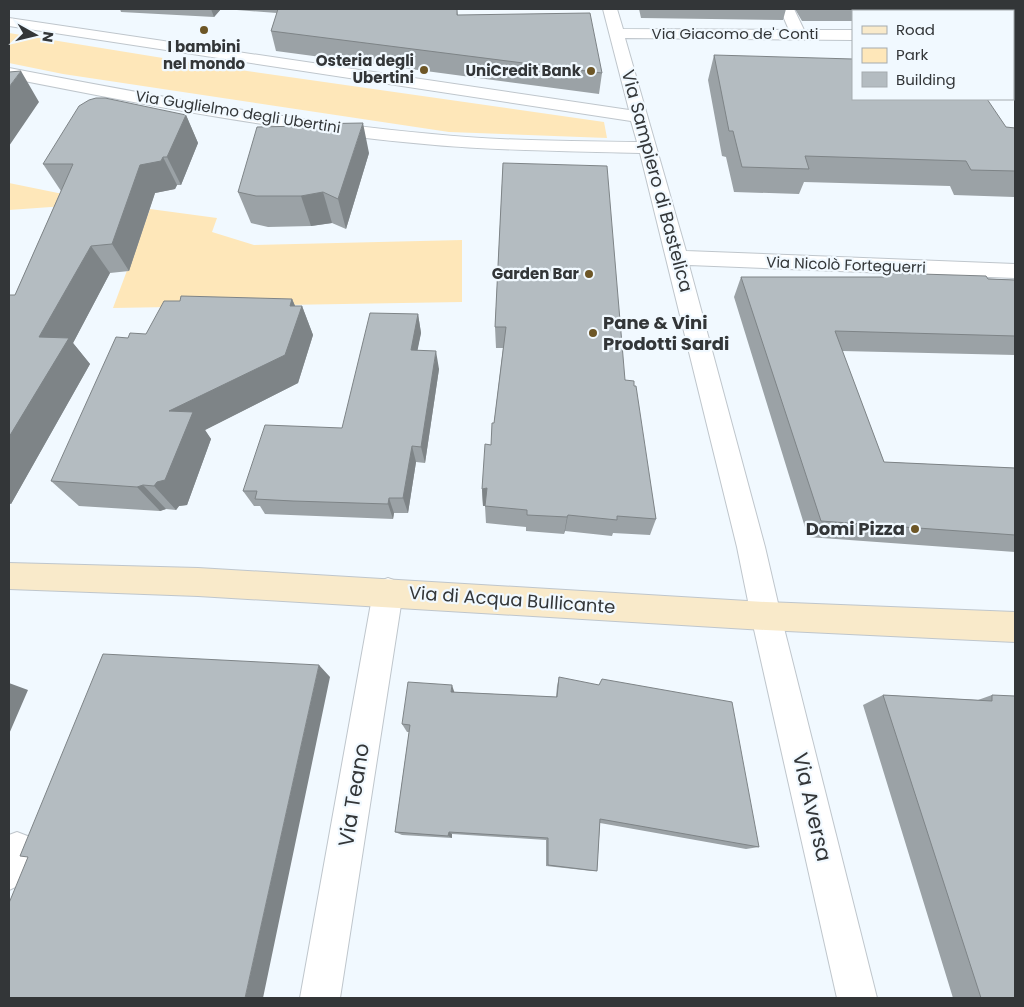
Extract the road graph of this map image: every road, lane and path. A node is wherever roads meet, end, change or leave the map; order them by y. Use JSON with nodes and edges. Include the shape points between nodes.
{"nodes":[{"id":1,"x":610,"y":9,"type":"edge"},
{"id":2,"x":787,"y":9,"type":"edge"},
{"id":3,"x":9,"y":22,"type":"edge"},
{"id":4,"x":618,"y":33,"type":"junction"},
{"id":5,"x":798,"y":34,"type":"junction"},
{"id":6,"x":852,"y":35,"type":"edge"},
{"id":7,"x":9,"y":73,"type":"edge"},
{"id":8,"x":640,"y":117,"type":"junction"},
{"id":9,"x":648,"y":148,"type":"junction"},
{"id":10,"x":677,"y":258,"type":"junction"},
{"id":11,"x":1015,"y":271,"type":"edge"},
{"id":12,"x":9,"y":576,"type":"edge"},
{"id":13,"x":388,"y":592,"type":"junction"},
{"id":14,"x":766,"y":616,"type":"junction"},
{"id":15,"x":1015,"y":627,"type":"edge"},
{"id":16,"x":320,"y":998,"type":"edge"},
{"id":17,"x":857,"y":998,"type":"edge"}],
"edges":[{"from":1,"to":4,"type":"street","name":"Via Sampiero di Bastelica"},
{"from":2,"to":5,"type":"street"},
{"from":3,"to":8,"type":"street"},
{"from":4,"to":5,"type":"street","name":"Via Giacomo de' Conti"},
{"from":4,"to":8,"type":"street","name":"Via Sampiero di Bastelica"},
{"from":5,"to":6,"type":"street","name":"Via Giacomo de' Conti"},
{"from":7,"to":9,"type":"street","name":"Via Guglielmo degli Ubertini","via":[[271,118],[402,136]]},
{"from":8,"to":9,"type":"street","name":"Via Sampiero di Bastelica"},
{"from":9,"to":10,"type":"street","name":"Via Sampiero di Bastelica"},
{"from":10,"to":11,"type":"street","name":"Via Nicolò Forteguerri"},
{"from":10,"to":14,"type":"street","name":"Via Sampiero di Bastelica"},
{"from":12,"to":13,"type":"main road","name":"Via di Acqua Bullicante"},
{"from":13,"to":14,"type":"main road","name":"Via di Acqua Bullicante"},
{"from":13,"to":16,"type":"street","name":"Via Teano"},
{"from":14,"to":15,"type":"main road","name":"Via di Acqua Bullicante"},
{"from":14,"to":17,"type":"street","name":"Via Aversa"}]}
